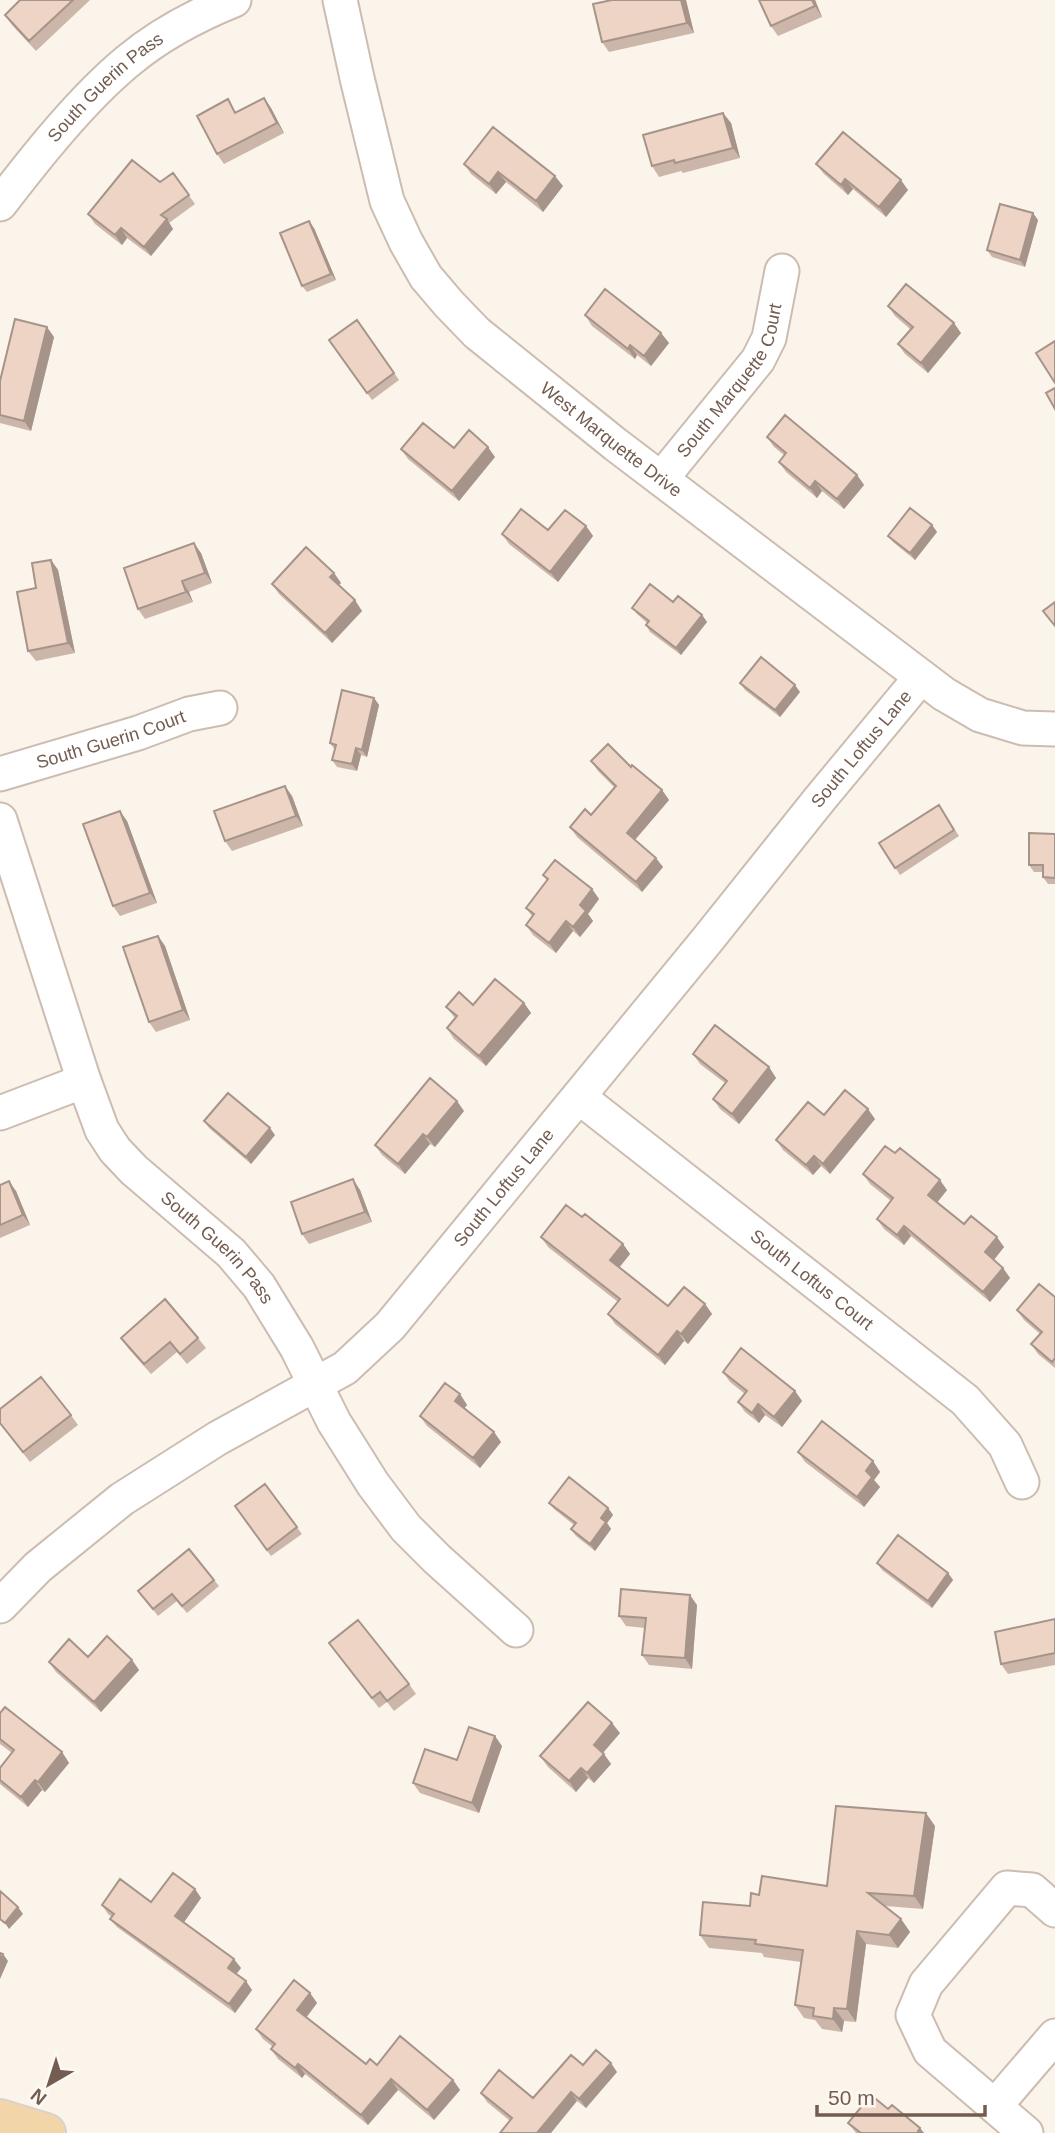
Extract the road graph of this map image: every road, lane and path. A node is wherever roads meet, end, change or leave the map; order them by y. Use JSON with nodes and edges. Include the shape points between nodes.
{"nodes":[{"id":1,"x":234,"y":0,"type":"edge"},
{"id":2,"x":340,"y":0,"type":"edge"},
{"id":3,"x":0,"y":204,"type":"edge"},
{"id":4,"x":782,"y":271,"type":"dead end"},
{"id":5,"x":661,"y":479,"type":"junction"},
{"id":6,"x":922,"y":677,"type":"junction"},
{"id":7,"x":220,"y":708,"type":"dead end"},
{"id":8,"x":1055,"y":729,"type":"edge"},
{"id":9,"x":0,"y":774,"type":"edge"},
{"id":10,"x":0,"y":820,"type":"edge"},
{"id":11,"x":84,"y":1081,"type":"junction"},
{"id":12,"x":579,"y":1097,"type":"junction"},
{"id":13,"x":0,"y":1112,"type":"edge"},
{"id":14,"x":314,"y":1385,"type":"junction"},
{"id":15,"x":1023,"y":1482,"type":"dead end"},
{"id":16,"x":0,"y":1606,"type":"edge"},
{"id":17,"x":516,"y":1630,"type":"dead end"},
{"id":18,"x":1055,"y":1910,"type":"edge"},
{"id":19,"x":1055,"y":2036,"type":"edge"},
{"id":20,"x":995,"y":2106,"type":"junction"},
{"id":21,"x":0,"y":2119,"type":"edge"},
{"id":22,"x":46,"y":2133,"type":"edge"},
{"id":23,"x":1026,"y":2133,"type":"edge"}],
"edges":[{"from":1,"to":3,"type":"street","name":"South Guerin Pass","via":[[170,31],[128,61],[90,98]]},
{"from":2,"to":5,"type":"street","name":"West Marquette Drive","via":[[387,201],[426,277],[477,333]]},
{"from":4,"to":5,"type":"street","name":"South Marquette Court","via":[[769,338],[758,360]]},
{"from":5,"to":6,"type":"street","name":"West Marquette Drive"},
{"from":6,"to":8,"type":"street","name":"West Marquette Drive","via":[[980,715],[1023,729]]},
{"from":6,"to":12,"type":"street","name":"South Loftus Lane"},
{"from":7,"to":9,"type":"street","name":"South Guerin Court"},
{"from":10,"to":11,"type":"street","name":"South Guerin Pass"},
{"from":11,"to":13,"type":"street"},
{"from":11,"to":14,"type":"street","name":"South Guerin Pass","via":[[102,1130],[115,1150],[231,1253],[297,1348]]},
{"from":12,"to":14,"type":"street","name":"South Loftus Lane","via":[[390,1326],[345,1368]]},
{"from":12,"to":15,"type":"street","name":"South Loftus Court","via":[[965,1400],[1005,1445]]},
{"from":14,"to":16,"type":"street","name":"South Loftus Lane","via":[[122,1499],[37,1567]]},
{"from":14,"to":17,"type":"street","name":"South Guerin Pass","via":[[373,1484],[406,1528]]},
{"from":18,"to":20,"type":"street","via":[[1031,1890],[1007,1888],[926,1984],[913,2015],[930,2051]]},
{"from":19,"to":20,"type":"street"},
{"from":20,"to":23,"type":"street"},
{"from":21,"to":22,"type":"main road"}]}
